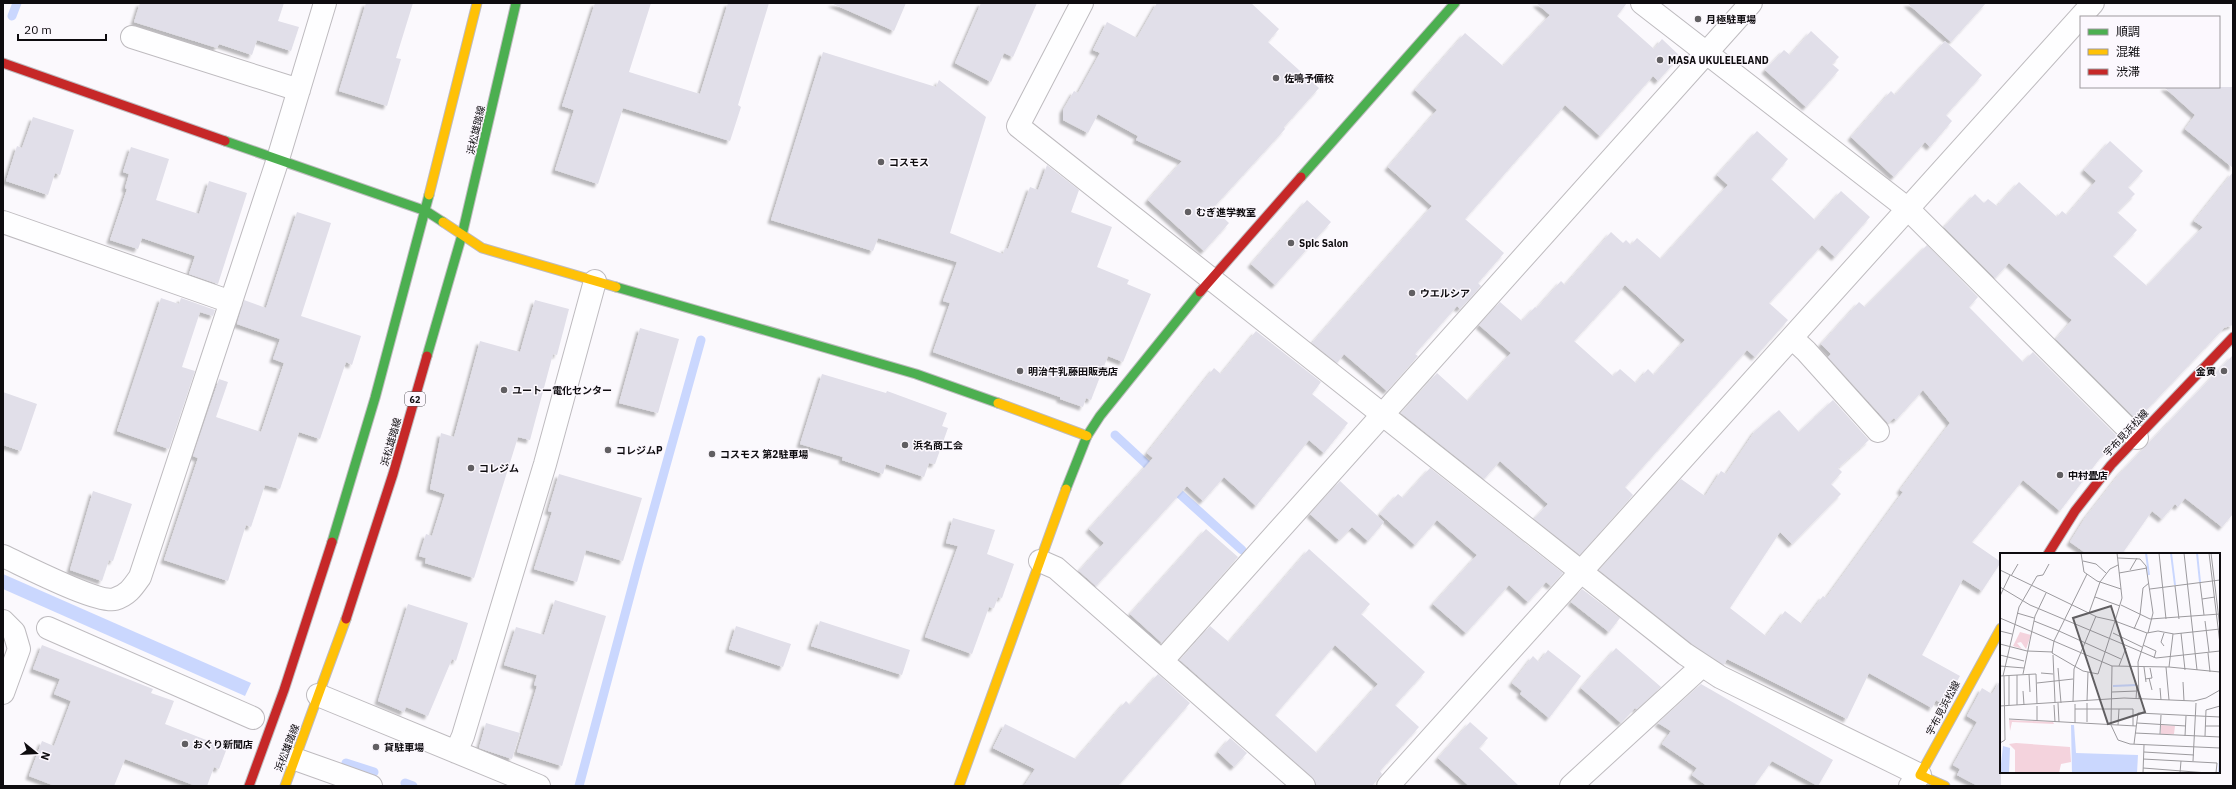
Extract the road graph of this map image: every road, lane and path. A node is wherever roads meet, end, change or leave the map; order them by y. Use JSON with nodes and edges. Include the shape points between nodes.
{"nodes":[{"id":1,"x":325,"y":3,"type":"edge"},
{"id":2,"x":477,"y":3,"type":"edge"},
{"id":3,"x":516,"y":3,"type":"edge"},
{"id":4,"x":1082,"y":3,"type":"edge"},
{"id":5,"x":1455,"y":3,"type":"edge"},
{"id":6,"x":1642,"y":3,"type":"edge"},
{"id":7,"x":1751,"y":3,"type":"edge"},
{"id":8,"x":2093,"y":3,"type":"edge"},
{"id":9,"x":2081,"y":16,"type":"edge"},
{"id":10,"x":2080,"y":17,"type":"edge"},
{"id":11,"x":132,"y":37,"type":"dead end"},
{"id":12,"x":1706,"y":53,"type":"junction"},
{"id":13,"x":3,"y":63,"type":"edge"},
{"id":14,"x":299,"y":90,"type":"junction"},
{"id":15,"x":278,"y":159,"type":"junction"},
{"id":16,"x":1908,"y":209,"type":"junction"},
{"id":17,"x":426,"y":211,"type":"junction"},
{"id":18,"x":3,"y":222,"type":"edge"},
{"id":19,"x":462,"y":235,"type":"junction"},
{"id":20,"x":1211,"y":278,"type":"junction"},
{"id":21,"x":595,"y":281,"type":"junction"},
{"id":22,"x":231,"y":302,"type":"junction"},
{"id":23,"x":2233,"y":337,"type":"edge"},
{"id":24,"x":1792,"y":338,"type":"junction"},
{"id":25,"x":1382,"y":414,"type":"junction"},
{"id":26,"x":1878,"y":432,"type":"dead end"},
{"id":27,"x":1087,"y":436,"type":"junction"},
{"id":28,"x":2137,"y":438,"type":"junction"},
{"id":29,"x":2049,"y":553,"type":"edge"},
{"id":30,"x":3,"y":556,"type":"edge"},
{"id":31,"x":1040,"y":561,"type":"junction"},
{"id":32,"x":1581,"y":572,"type":"junction"},
{"id":33,"x":3,"y":621,"type":"edge"},
{"id":34,"x":48,"y":628,"type":"dead end"},
{"id":35,"x":2000,"y":630,"type":"edge"},
{"id":36,"x":1162,"y":660,"type":"junction"},
{"id":37,"x":1702,"y":666,"type":"junction"},
{"id":38,"x":3,"y":693,"type":"edge"},
{"id":39,"x":318,"y":695,"type":"junction"},
{"id":40,"x":253,"y":718,"type":"dead end"},
{"id":41,"x":456,"y":752,"type":"junction"},
{"id":42,"x":295,"y":758,"type":"junction"},
{"id":43,"x":1915,"y":780,"type":"edge"},
{"id":44,"x":249,"y":786,"type":"edge"},
{"id":45,"x":285,"y":786,"type":"edge"},
{"id":46,"x":371,"y":786,"type":"edge"},
{"id":47,"x":539,"y":786,"type":"edge"},
{"id":48,"x":959,"y":786,"type":"edge"},
{"id":49,"x":1304,"y":786,"type":"edge"},
{"id":50,"x":1388,"y":786,"type":"edge"},
{"id":51,"x":1571,"y":786,"type":"edge"},
{"id":52,"x":1945,"y":786,"type":"edge"}],
"edges":[{"from":1,"to":14,"type":"street"},
{"from":2,"to":17,"type":"main road"},
{"from":3,"to":19,"type":"main road","name":"浜松雄踏線","number":"62"},
{"from":4,"to":20,"type":"street","via":[[1018,126]]},
{"from":5,"to":20,"type":"main road"},
{"from":6,"to":12,"type":"street"},
{"from":7,"to":12,"type":"street"},
{"from":8,"to":9,"type":"street"},
{"from":10,"to":16,"type":"street"},
{"from":11,"to":14,"type":"street"},
{"from":12,"to":16,"type":"street"},
{"from":12,"to":25,"type":"street"},
{"from":13,"to":15,"type":"main road"},
{"from":14,"to":15,"type":"street"},
{"from":15,"to":17,"type":"main road"},
{"from":15,"to":22,"type":"street"},
{"from":16,"to":24,"type":"street"},
{"from":16,"to":28,"type":"street"},
{"from":17,"to":19,"type":"main road"},
{"from":17,"to":44,"type":"main road","via":[[328,559]]},
{"from":18,"to":22,"type":"street"},
{"from":19,"to":21,"type":"main road","via":[[482,248]]},
{"from":19,"to":39,"type":"main road","name":"浜松雄踏線","number":"62","via":[[380,516]]},
{"from":20,"to":25,"type":"street"},
{"from":20,"to":27,"type":"main road","via":[[1100,416]]},
{"from":21,"to":27,"type":"main road","via":[[916,374]]},
{"from":21,"to":41,"type":"street","via":[[545,464]]},
{"from":22,"to":30,"type":"street","via":[[140,577],[130,592],[114,599],[97,598]]},
{"from":23,"to":28,"type":"main road","name":"宇布見浜松線"},
{"from":24,"to":26,"type":"street"},
{"from":24,"to":32,"type":"street"},
{"from":25,"to":32,"type":"street"},
{"from":25,"to":36,"type":"street"},
{"from":27,"to":31,"type":"main road"},
{"from":28,"to":29,"type":"main road","name":"宇布見浜松線","via":[[2093,488]]},
{"from":31,"to":36,"type":"street","via":[[1056,568]]},
{"from":31,"to":48,"type":"main road"},
{"from":32,"to":37,"type":"street"},
{"from":32,"to":50,"type":"street"},
{"from":33,"to":38,"type":"street","via":[[14,632],[19,649]]},
{"from":34,"to":40,"type":"street"},
{"from":35,"to":43,"type":"main road","name":"宇布見浜松線"},
{"from":36,"to":49,"type":"street"},
{"from":37,"to":43,"type":"street"},
{"from":37,"to":51,"type":"street"},
{"from":39,"to":41,"type":"street"},
{"from":39,"to":42,"type":"main road","name":"浜松雄踏線","number":"62"},
{"from":41,"to":47,"type":"street"},
{"from":42,"to":45,"type":"main road","name":"浜松雄踏線","number":"62"},
{"from":42,"to":46,"type":"street"},
{"from":43,"to":52,"type":"main road"}]}
